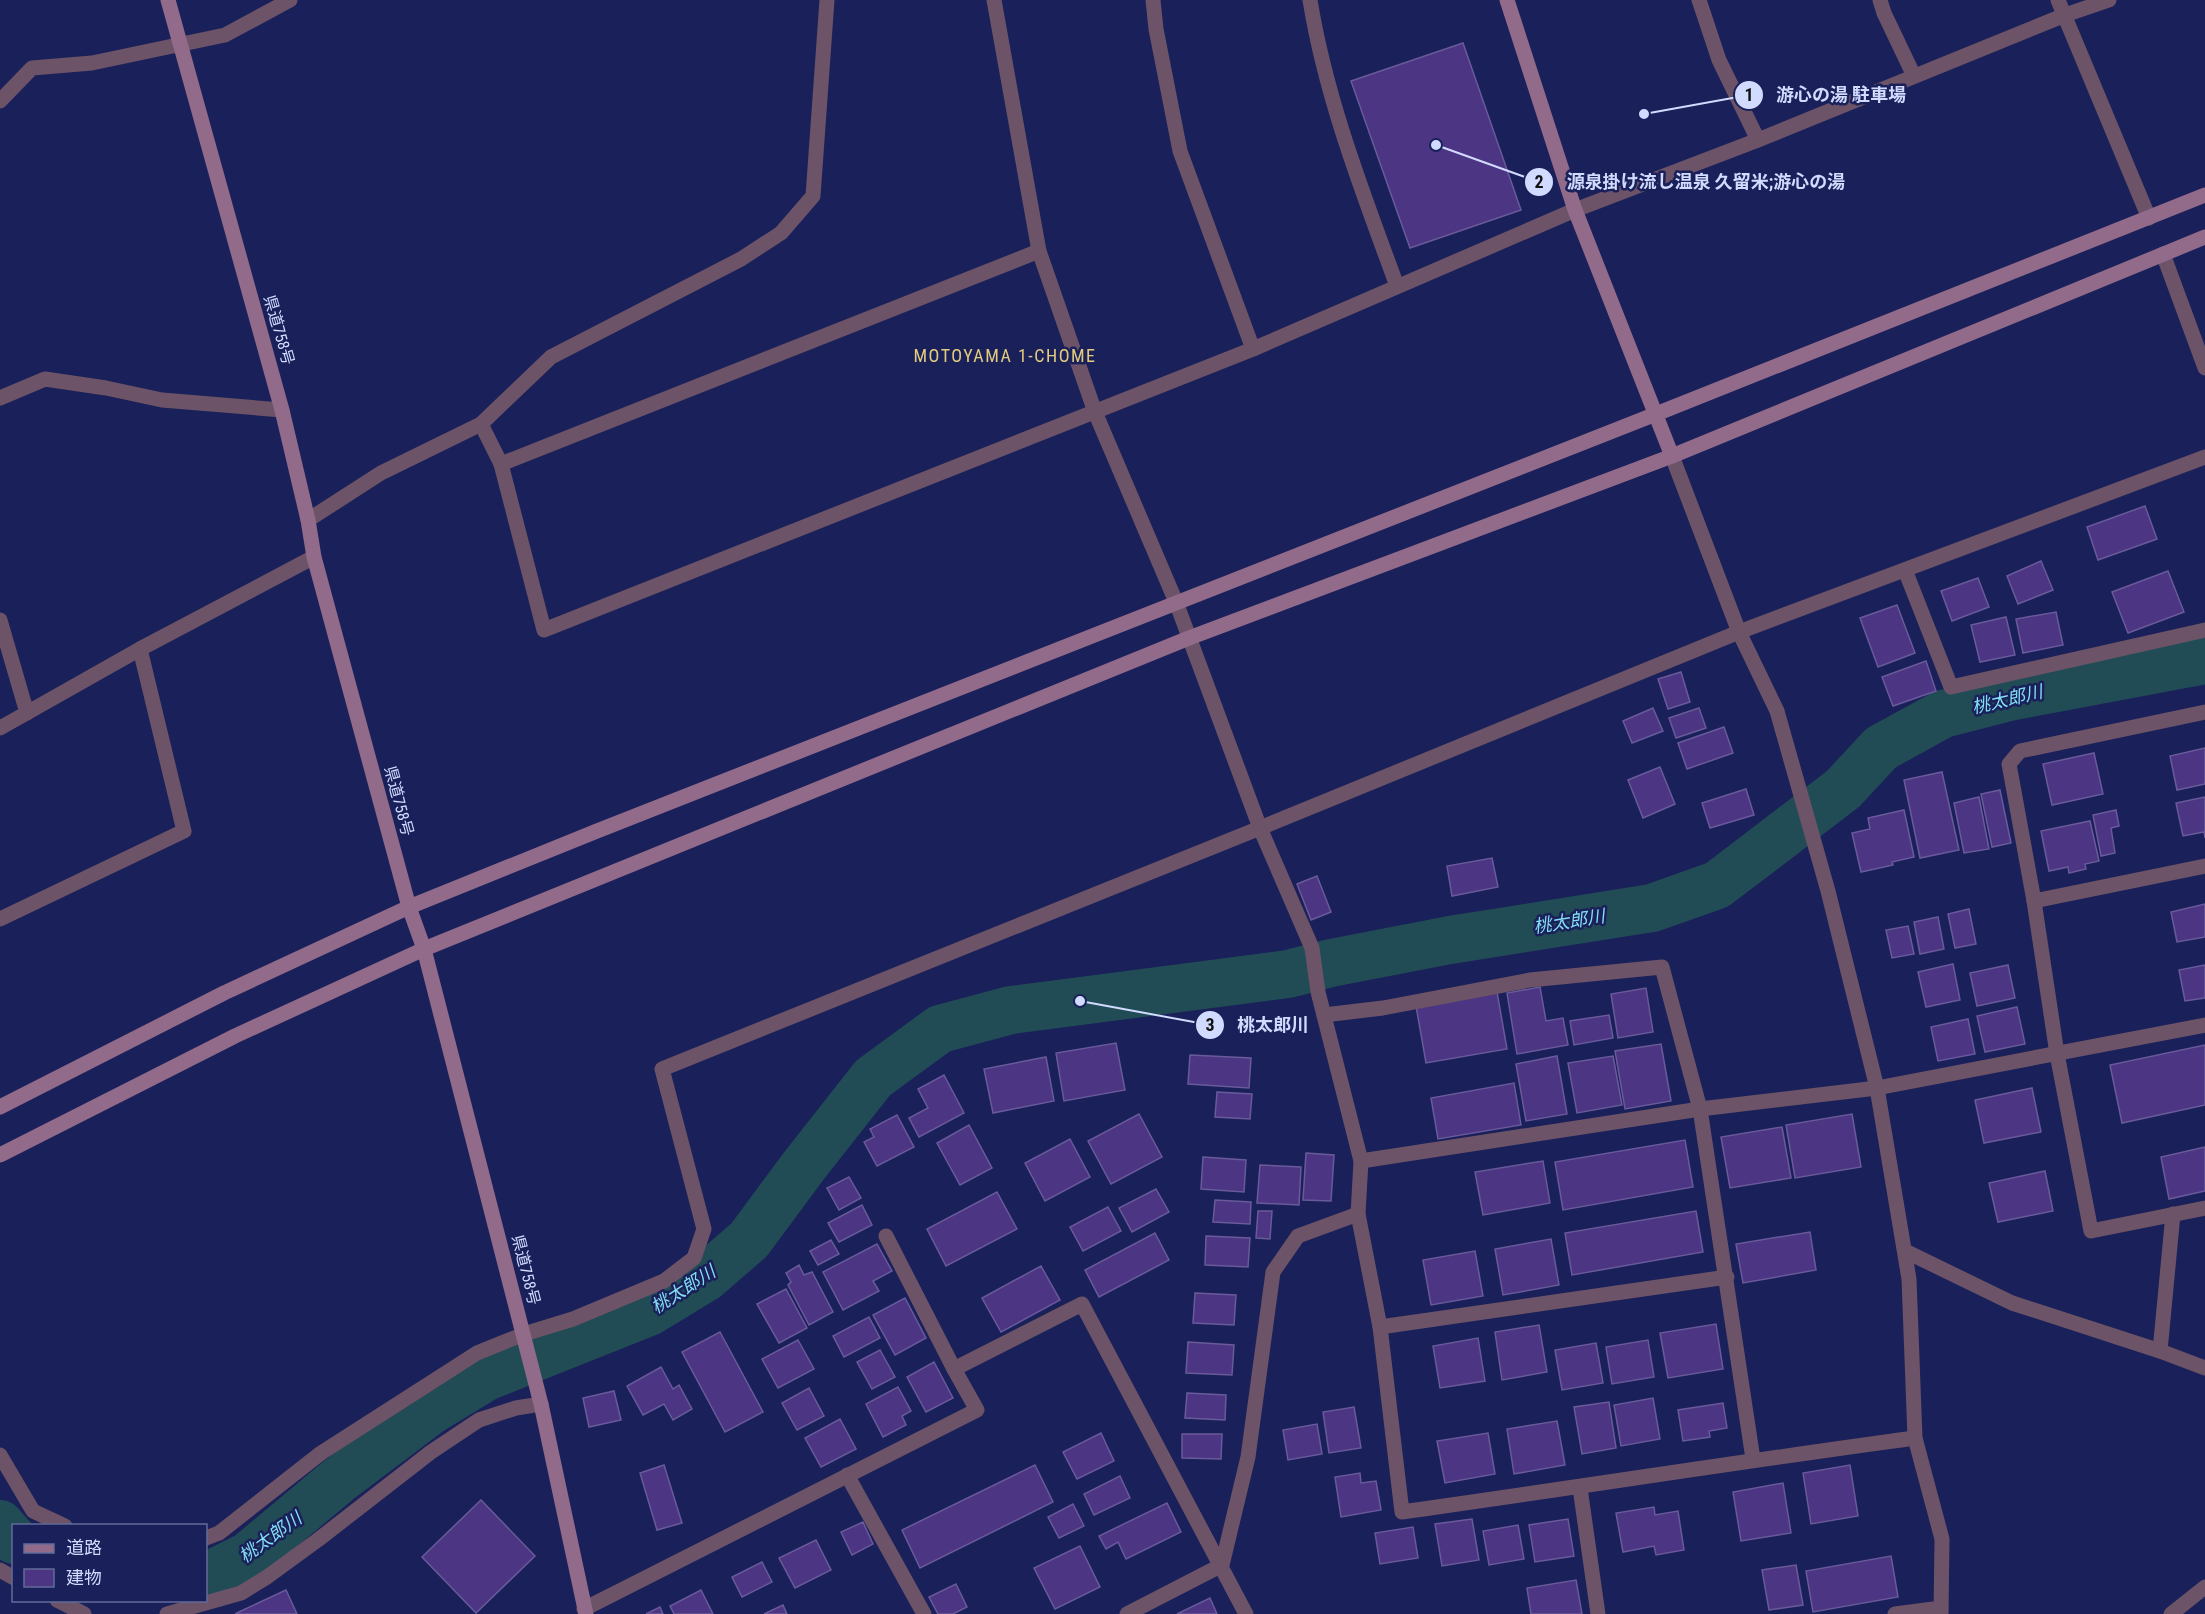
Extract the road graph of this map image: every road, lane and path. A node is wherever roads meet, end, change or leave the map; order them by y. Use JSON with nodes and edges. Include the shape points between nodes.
{"nodes":[{"id":1,"x":168,"y":0,"type":"edge"},
{"id":2,"x":290,"y":0,"type":"edge"},
{"id":3,"x":826,"y":0,"type":"edge"},
{"id":4,"x":994,"y":0,"type":"edge"},
{"id":5,"x":1153,"y":0,"type":"edge"},
{"id":6,"x":1310,"y":0,"type":"edge"},
{"id":7,"x":1507,"y":0,"type":"edge"},
{"id":8,"x":1699,"y":0,"type":"edge"},
{"id":9,"x":1880,"y":0,"type":"edge"},
{"id":10,"x":2058,"y":0,"type":"edge"},
{"id":11,"x":2109,"y":0,"type":"edge"},
{"id":12,"x":2065,"y":15,"type":"junction"},
{"id":13,"x":179,"y":45,"type":"junction"},
{"id":14,"x":1914,"y":76,"type":"junction"},
{"id":15,"x":0,"y":101,"type":"edge"},
{"id":16,"x":1758,"y":140,"type":"junction"},
{"id":17,"x":2205,"y":195,"type":"edge"},
{"id":18,"x":1575,"y":210,"type":"junction"},
{"id":19,"x":2149,"y":218,"type":"junction"},
{"id":20,"x":2205,"y":237,"type":"edge"},
{"id":21,"x":1039,"y":251,"type":"junction"},
{"id":22,"x":2163,"y":254,"type":"junction"},
{"id":23,"x":1397,"y":286,"type":"junction"},
{"id":24,"x":1253,"y":349,"type":"junction"},
{"id":25,"x":2205,"y":368,"type":"edge"},
{"id":26,"x":0,"y":398,"type":"edge"},
{"id":27,"x":282,"y":410,"type":"junction"},
{"id":28,"x":1095,"y":412,"type":"junction"},
{"id":29,"x":1656,"y":414,"type":"junction"},
{"id":30,"x":481,"y":424,"type":"junction"},
{"id":31,"x":1672,"y":456,"type":"junction"},
{"id":32,"x":2205,"y":457,"type":"edge"},
{"id":33,"x":501,"y":464,"type":"junction"},
{"id":34,"x":308,"y":520,"type":"junction"},
{"id":35,"x":314,"y":557,"type":"junction"},
{"id":36,"x":1905,"y":570,"type":"junction"},
{"id":37,"x":1176,"y":602,"type":"junction"},
{"id":38,"x":0,"y":620,"type":"edge"},
{"id":39,"x":2205,"y":630,"type":"edge"},
{"id":40,"x":1739,"y":632,"type":"junction"},
{"id":41,"x":1189,"y":638,"type":"junction"},
{"id":42,"x":140,"y":649,"type":"junction"},
{"id":43,"x":2205,"y":712,"type":"edge"},
{"id":44,"x":27,"y":713,"type":"junction"},
{"id":45,"x":0,"y":728,"type":"edge"},
{"id":46,"x":1260,"y":828,"type":"junction"},
{"id":47,"x":2205,"y":866,"type":"edge"},
{"id":48,"x":2034,"y":901,"type":"junction"},
{"id":49,"x":409,"y":907,"type":"junction"},
{"id":50,"x":0,"y":919,"type":"edge"},
{"id":51,"x":424,"y":949,"type":"junction"},
{"id":52,"x":1324,"y":1015,"type":"junction"},
{"id":53,"x":2205,"y":1025,"type":"edge"},
{"id":54,"x":2057,"y":1054,"type":"junction"},
{"id":55,"x":1877,"y":1088,"type":"junction"},
{"id":56,"x":0,"y":1107,"type":"edge"},
{"id":57,"x":1700,"y":1108,"type":"junction"},
{"id":58,"x":0,"y":1155,"type":"edge"},
{"id":59,"x":1361,"y":1161,"type":"junction"},
{"id":60,"x":2205,"y":1208,"type":"edge"},
{"id":61,"x":1358,"y":1214,"type":"junction"},
{"id":62,"x":2172,"y":1214,"type":"junction"},
{"id":63,"x":886,"y":1236,"type":"dead end"},
{"id":64,"x":1905,"y":1251,"type":"junction"},
{"id":65,"x":1726,"y":1277,"type":"junction"},
{"id":66,"x":1380,"y":1327,"type":"junction"},
{"id":67,"x":524,"y":1334,"type":"junction"},
{"id":68,"x":2160,"y":1350,"type":"junction"},
{"id":69,"x":2205,"y":1368,"type":"edge"},
{"id":70,"x":954,"y":1369,"type":"junction"},
{"id":71,"x":541,"y":1404,"type":"junction"},
{"id":72,"x":1915,"y":1438,"type":"junction"},
{"id":73,"x":0,"y":1455,"type":"edge"},
{"id":74,"x":1753,"y":1459,"type":"junction"},
{"id":75,"x":847,"y":1475,"type":"junction"},
{"id":76,"x":1580,"y":1488,"type":"junction"},
{"id":77,"x":61,"y":1524,"type":"edge"},
{"id":78,"x":207,"y":1538,"type":"edge"},
{"id":79,"x":1222,"y":1565,"type":"junction"},
{"id":80,"x":2205,"y":1587,"type":"edge"},
{"id":81,"x":61,"y":1602,"type":"edge"},
{"id":82,"x":585,"y":1611,"type":"edge"},
{"id":83,"x":1941,"y":1611,"type":"edge"},
{"id":84,"x":84,"y":1614,"type":"edge"},
{"id":85,"x":167,"y":1614,"type":"edge"},
{"id":86,"x":924,"y":1614,"type":"edge"},
{"id":87,"x":1128,"y":1614,"type":"edge"},
{"id":88,"x":1246,"y":1614,"type":"edge"},
{"id":89,"x":1598,"y":1614,"type":"edge"},
{"id":90,"x":1895,"y":1614,"type":"edge"},
{"id":91,"x":2170,"y":1614,"type":"edge"}],
"edges":[{"from":1,"to":13,"type":"street","name":"県道758号"},
{"from":2,"to":13,"type":"street","via":[[225,35]]},
{"from":3,"to":30,"type":"street","via":[[813,196],[781,233],[741,259],[551,357]]},
{"from":4,"to":21,"type":"street"},
{"from":5,"to":24,"type":"street","via":[[1180,151]]},
{"from":6,"to":23,"type":"street","via":[[1315,35],[1347,151]]},
{"from":7,"to":18,"type":"street"},
{"from":8,"to":16,"type":"street","via":[[1719,60]]},
{"from":9,"to":14,"type":"street"},
{"from":10,"to":12,"type":"street"},
{"from":11,"to":12,"type":"street"},
{"from":12,"to":14,"type":"street"},
{"from":12,"to":19,"type":"street"},
{"from":13,"to":15,"type":"street","via":[[92,63],[32,68]]},
{"from":13,"to":27,"type":"street","name":"県道758号"},
{"from":14,"to":16,"type":"street"},
{"from":16,"to":18,"type":"street"},
{"from":17,"to":19,"type":"street"},
{"from":18,"to":23,"type":"street"},
{"from":18,"to":29,"type":"street"},
{"from":19,"to":29,"type":"street"},
{"from":20,"to":22,"type":"street"},
{"from":21,"to":28,"type":"street"},
{"from":21,"to":33,"type":"street"},
{"from":22,"to":25,"type":"street"},
{"from":22,"to":31,"type":"street"},
{"from":23,"to":24,"type":"street"},
{"from":24,"to":28,"type":"street"},
{"from":26,"to":27,"type":"street","via":[[45,380],[162,400]]},
{"from":27,"to":34,"type":"street","name":"県道758号"},
{"from":28,"to":33,"type":"street","via":[[544,630]]},
{"from":28,"to":37,"type":"street"},
{"from":29,"to":31,"type":"street"},
{"from":29,"to":37,"type":"street"},
{"from":30,"to":33,"type":"street"},
{"from":30,"to":34,"type":"street","via":[[381,473]]},
{"from":31,"to":40,"type":"street"},
{"from":31,"to":41,"type":"street"},
{"from":32,"to":36,"type":"street"},
{"from":34,"to":35,"type":"street","name":"県道758号"},
{"from":35,"to":42,"type":"street"},
{"from":35,"to":49,"type":"street","name":"県道758号"},
{"from":36,"to":39,"type":"street","via":[[1951,687]]},
{"from":36,"to":40,"type":"street"},
{"from":37,"to":41,"type":"street"},
{"from":37,"to":49,"type":"street"},
{"from":38,"to":44,"type":"street"},
{"from":40,"to":46,"type":"street"},
{"from":40,"to":55,"type":"street","via":[[1777,711],[1828,891]]},
{"from":41,"to":46,"type":"street"},
{"from":41,"to":51,"type":"street"},
{"from":42,"to":44,"type":"street"},
{"from":42,"to":50,"type":"street","via":[[184,831]]},
{"from":43,"to":48,"type":"street","via":[[2020,751],[2009,764]]},
{"from":44,"to":45,"type":"street"},
{"from":46,"to":52,"type":"street","via":[[1312,948]]},
{"from":46,"to":67,"type":"street","via":[[662,1069],[704,1229],[694,1258],[664,1281]]},
{"from":47,"to":48,"type":"street"},
{"from":48,"to":54,"type":"street"},
{"from":49,"to":51,"type":"street","name":"県道758号"},
{"from":49,"to":56,"type":"street","via":[[224,993]]},
{"from":51,"to":58,"type":"street","via":[[235,1036]]},
{"from":51,"to":67,"type":"street","name":"県道758号"},
{"from":52,"to":57,"type":"street","via":[[1530,980],[1662,967]]},
{"from":52,"to":59,"type":"street"},
{"from":53,"to":54,"type":"street"},
{"from":54,"to":55,"type":"street"},
{"from":54,"to":62,"type":"street","via":[[2091,1231]]},
{"from":55,"to":57,"type":"street"},
{"from":55,"to":64,"type":"street"},
{"from":57,"to":59,"type":"street"},
{"from":57,"to":65,"type":"street"},
{"from":59,"to":61,"type":"street"},
{"from":60,"to":62,"type":"street"},
{"from":61,"to":66,"type":"street"},
{"from":61,"to":79,"type":"street","via":[[1298,1236],[1273,1272],[1248,1457]]},
{"from":62,"to":68,"type":"street"},
{"from":63,"to":70,"type":"street"},
{"from":64,"to":68,"type":"street","via":[[2012,1303]]},
{"from":64,"to":72,"type":"street"},
{"from":65,"to":66,"type":"street"},
{"from":65,"to":74,"type":"street"},
{"from":66,"to":76,"type":"street","via":[[1402,1512]]},
{"from":67,"to":71,"type":"street","name":"県道758号"},
{"from":67,"to":78,"type":"street","via":[[477,1353],[448,1371],[321,1453],[219,1533]]},
{"from":68,"to":69,"type":"street"},
{"from":70,"to":75,"type":"street","via":[[976,1410]]},
{"from":70,"to":79,"type":"street","via":[[1082,1304]]},
{"from":71,"to":82,"type":"street","name":"県道758号"},
{"from":71,"to":85,"type":"street","via":[[479,1420],[241,1593]]},
{"from":72,"to":74,"type":"street"},
{"from":72,"to":83,"type":"street","via":[[1942,1539]]},
{"from":73,"to":77,"type":"street","via":[[33,1511]]},
{"from":74,"to":76,"type":"street"},
{"from":75,"to":82,"type":"street"},
{"from":75,"to":86,"type":"street"},
{"from":76,"to":89,"type":"street"},
{"from":79,"to":87,"type":"street"},
{"from":79,"to":88,"type":"street"},
{"from":80,"to":91,"type":"street"},
{"from":81,"to":84,"type":"street"},
{"from":83,"to":90,"type":"street"}]}
